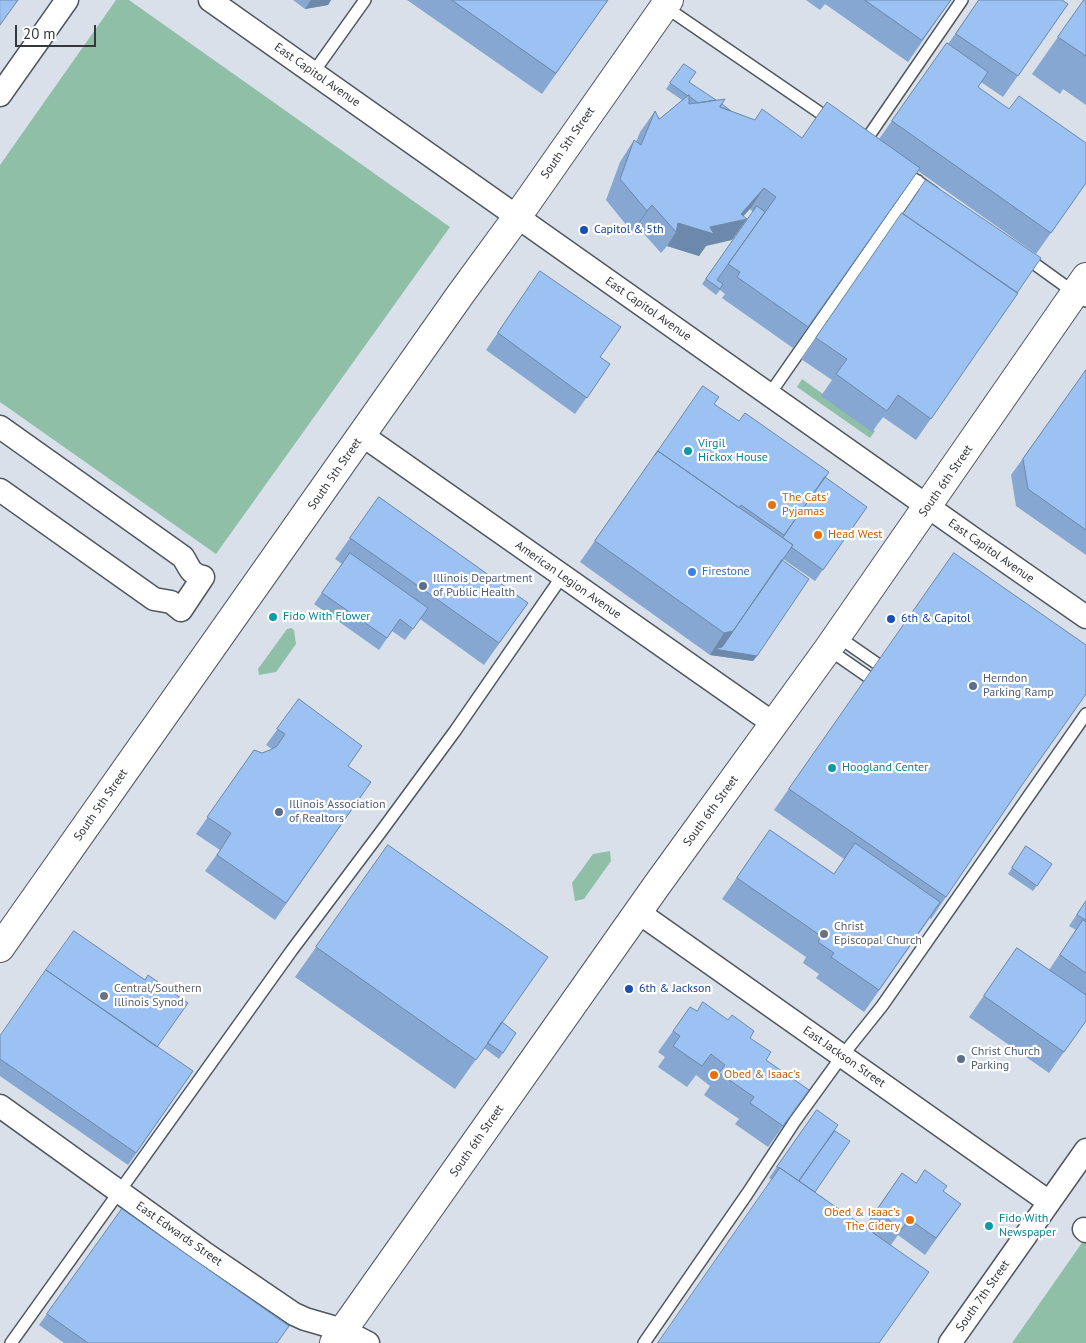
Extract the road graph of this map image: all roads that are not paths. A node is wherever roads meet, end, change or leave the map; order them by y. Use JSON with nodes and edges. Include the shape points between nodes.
{"nodes":[{"id":1,"x":67,"y":0,"type":"edge"},
{"id":2,"x":210,"y":0,"type":"edge"},
{"id":3,"x":365,"y":0,"type":"edge"},
{"id":4,"x":962,"y":0,"type":"edge"},
{"id":5,"x":667,"y":3,"type":"edge"},
{"id":6,"x":313,"y":73,"type":"junction"},
{"id":7,"x":2,"y":87,"type":"edge"},
{"id":8,"x":839,"y":126,"type":"edge"},
{"id":9,"x":863,"y":143,"type":"edge"},
{"id":10,"x":894,"y":165,"type":"edge"},
{"id":11,"x":918,"y":181,"type":"junction"},
{"id":12,"x":941,"y":198,"type":"edge"},
{"id":13,"x":517,"y":217,"type":"junction"},
{"id":14,"x":1019,"y":253,"type":"edge"},
{"id":15,"x":1082,"y":291,"type":"edge"},
{"id":16,"x":769,"y":395,"type":"junction"},
{"id":17,"x":0,"y":427,"type":"edge"},
{"id":18,"x":362,"y":435,"type":"junction"},
{"id":19,"x":0,"y":490,"type":"edge"},
{"id":20,"x":928,"y":506,"type":"junction"},
{"id":21,"x":563,"y":575,"type":"junction"},
{"id":22,"x":1086,"y":617,"type":"edge"},
{"id":23,"x":832,"y":643,"type":"junction"},
{"id":24,"x":876,"y":663,"type":"edge"},
{"id":25,"x":867,"y":676,"type":"edge"},
{"id":26,"x":1086,"y":714,"type":"edge"},
{"id":27,"x":774,"y":724,"type":"junction"},
{"id":28,"x":638,"y":912,"type":"junction"},
{"id":29,"x":0,"y":948,"type":"edge"},
{"id":30,"x":842,"y":1056,"type":"junction"},
{"id":31,"x":0,"y":1106,"type":"edge"},
{"id":32,"x":1086,"y":1150,"type":"edge"},
{"id":33,"x":119,"y":1192,"type":"junction"},
{"id":34,"x":1049,"y":1202,"type":"junction"},
{"id":35,"x":339,"y":1337,"type":"edge"},
{"id":36,"x":11,"y":1343,"type":"edge"},
{"id":37,"x":368,"y":1343,"type":"edge"},
{"id":38,"x":644,"y":1343,"type":"edge"},
{"id":39,"x":950,"y":1343,"type":"edge"}],
"edges":[{"from":1,"to":7,"type":"street"},
{"from":2,"to":6,"type":"street","name":"East Capitol Avenue"},
{"from":3,"to":6,"type":"lane"},
{"from":4,"to":9,"type":"lane"},
{"from":5,"to":8,"type":"lane"},
{"from":5,"to":13,"type":"main road","name":"South 5th Street"},
{"from":6,"to":13,"type":"street","name":"East Capitol Avenue"},
{"from":10,"to":11,"type":"lane"},
{"from":11,"to":12,"type":"lane"},
{"from":11,"to":16,"type":"lane"},
{"from":13,"to":16,"type":"street","name":"East Capitol Avenue"},
{"from":13,"to":18,"type":"main road","name":"South 5th Street"},
{"from":14,"to":15,"type":"lane"},
{"from":15,"to":20,"type":"main road","name":"South 6th Street"},
{"from":16,"to":20,"type":"street","name":"East Capitol Avenue"},
{"from":17,"to":19,"type":"street","via":[[183,557],[193,574],[204,577],[180,610],[171,602],[154,598]]},
{"from":18,"to":21,"type":"street","name":"American Legion Avenue"},
{"from":18,"to":29,"type":"main road","name":"South 5th Street"},
{"from":20,"to":22,"type":"street","name":"East Capitol Avenue"},
{"from":20,"to":23,"type":"main road","name":"South 6th Street"},
{"from":21,"to":27,"type":"street","name":"American Legion Avenue"},
{"from":21,"to":33,"type":"lane","via":[[380,834],[292,950]]},
{"from":23,"to":24,"type":"lane"},
{"from":23,"to":25,"type":"lane"},
{"from":23,"to":27,"type":"main road","name":"South 6th Street"},
{"from":26,"to":30,"type":"lane","via":[[882,1006]]},
{"from":27,"to":28,"type":"main road","name":"South 6th Street"},
{"from":28,"to":30,"type":"street","name":"East Jackson Street"},
{"from":28,"to":35,"type":"main road","name":"South 6th Street"},
{"from":30,"to":34,"type":"street","name":"East Jackson Street"},
{"from":30,"to":38,"type":"lane"},
{"from":31,"to":33,"type":"street","name":"East Edwards Street"},
{"from":32,"to":34,"type":"street","name":"South 7th Street"},
{"from":33,"to":35,"type":"street","name":"East Edwards Street","via":[[294,1314]]},
{"from":33,"to":36,"type":"lane"},
{"from":34,"to":39,"type":"street","name":"South 7th Street"},
{"from":35,"to":37,"type":"street","name":"East Edwards Street"}]}
